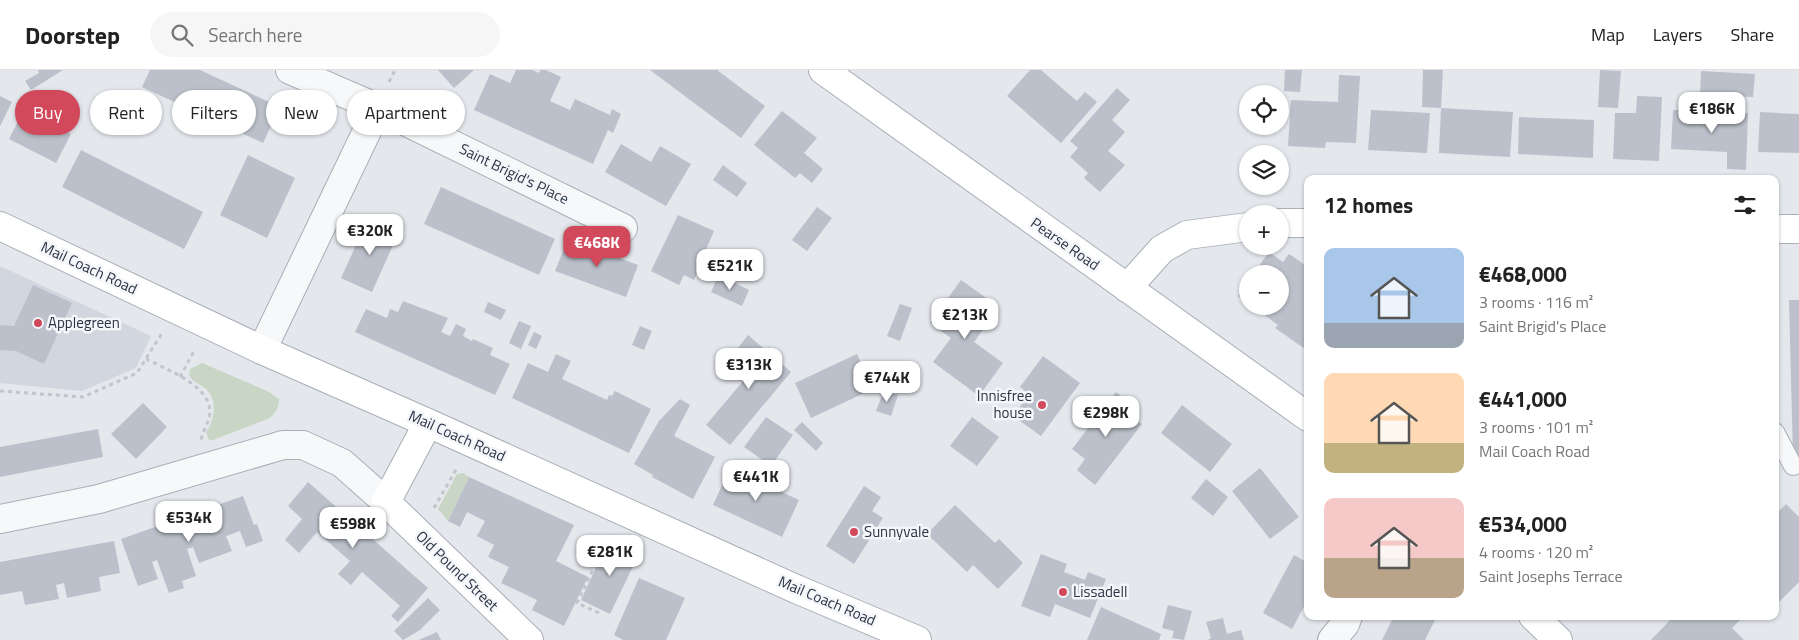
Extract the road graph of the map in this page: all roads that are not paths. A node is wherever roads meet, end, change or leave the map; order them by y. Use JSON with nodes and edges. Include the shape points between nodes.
{"nodes":[{"id":1,"x":290,"y":70,"type":"edge"},
{"id":2,"x":823,"y":70,"type":"edge"},
{"id":3,"x":347,"y":95,"type":"edge"},
{"id":4,"x":365,"y":135,"type":"edge"},
{"id":5,"x":433,"y":135,"type":"edge"},
{"id":6,"x":1289,"y":223,"type":"edge"},
{"id":7,"x":1304,"y":223,"type":"edge"},
{"id":8,"x":0,"y":226,"type":"edge"},
{"id":9,"x":623,"y":228,"type":"dead end"},
{"id":10,"x":1239,"y":228,"type":"edge"},
{"id":11,"x":1779,"y":229,"type":"edge"},
{"id":12,"x":1799,"y":229,"type":"edge"},
{"id":13,"x":1127,"y":288,"type":"junction"},
{"id":14,"x":262,"y":350,"type":"junction"},
{"id":15,"x":1304,"y":414,"type":"edge"},
{"id":16,"x":428,"y":423,"type":"junction"},
{"id":17,"x":1779,"y":440,"type":"edge"},
{"id":18,"x":1792,"y":466,"type":"dead end"},
{"id":19,"x":386,"y":502,"type":"junction"},
{"id":20,"x":0,"y":519,"type":"edge"},
{"id":21,"x":1346,"y":620,"type":"edge"},
{"id":22,"x":1537,"y":620,"type":"edge"},
{"id":23,"x":529,"y":640,"type":"edge"},
{"id":24,"x":917,"y":640,"type":"edge"},
{"id":25,"x":1332,"y":640,"type":"edge"},
{"id":26,"x":1558,"y":640,"type":"edge"}],
"edges":[{"from":1,"to":3,"type":"street","name":"Saint Brigid's Place"},
{"from":2,"to":13,"type":"main road","name":"Pearse Road"},
{"from":4,"to":14,"type":"street"},
{"from":5,"to":9,"type":"street","name":"Saint Brigid's Place"},
{"from":6,"to":7,"type":"main road"},
{"from":8,"to":14,"type":"main road","name":"Mail Coach Road"},
{"from":10,"to":13,"type":"main road","via":[[1187,235],[1162,249]]},
{"from":11,"to":12,"type":"main road"},
{"from":13,"to":15,"type":"main road","name":"Pearse Road"},
{"from":14,"to":16,"type":"main road","name":"Mail Coach Road"},
{"from":16,"to":19,"type":"main road"},
{"from":16,"to":24,"type":"main road","name":"Mail Coach Road"},
{"from":17,"to":18,"type":"lane"},
{"from":19,"to":20,"type":"street","via":[[342,463],[303,445],[284,445],[99,499]]},
{"from":19,"to":23,"type":"main road","name":"Old Pound Street"},
{"from":21,"to":25,"type":"street"},
{"from":22,"to":26,"type":"main road"}]}
